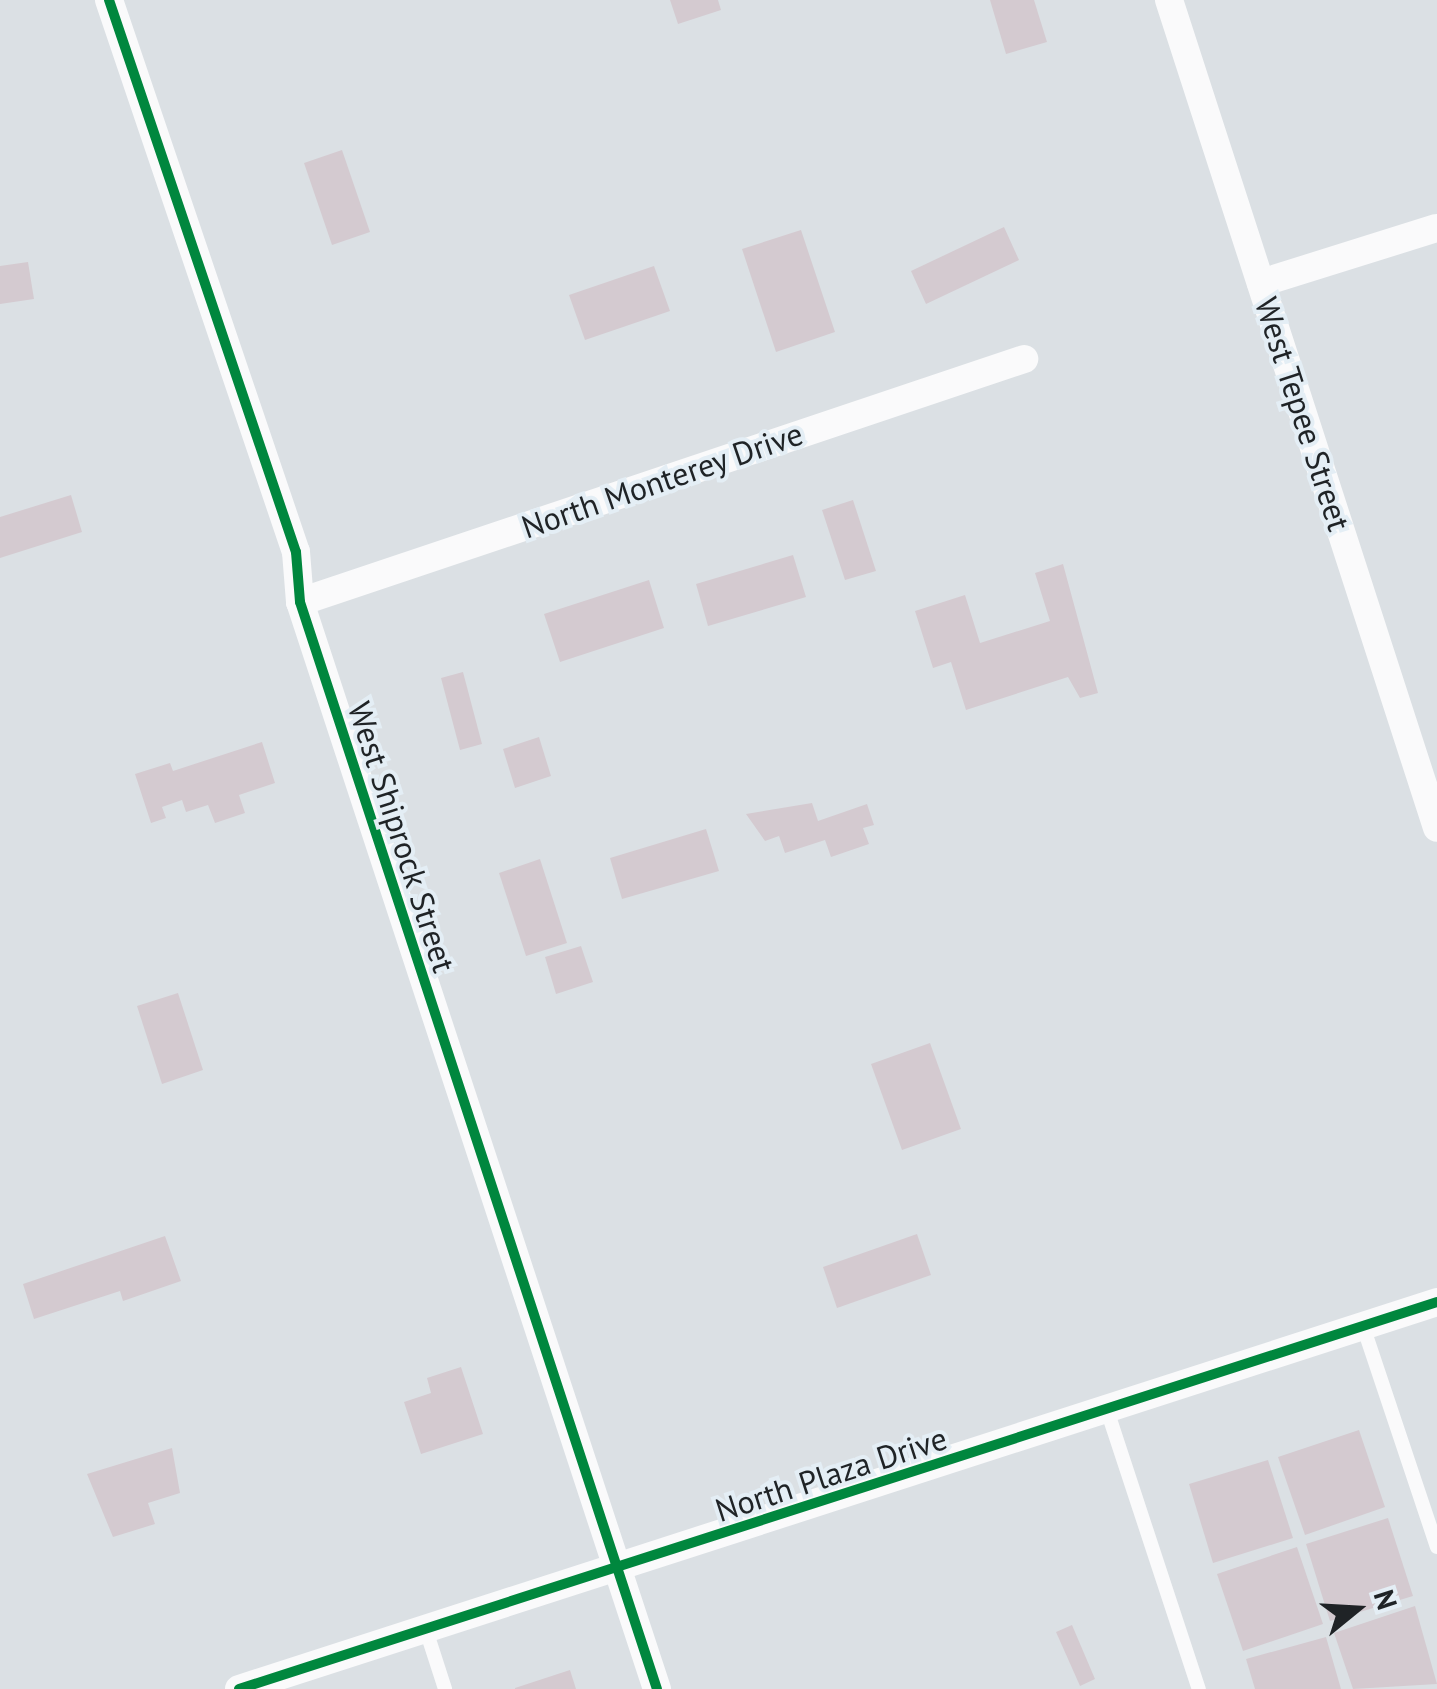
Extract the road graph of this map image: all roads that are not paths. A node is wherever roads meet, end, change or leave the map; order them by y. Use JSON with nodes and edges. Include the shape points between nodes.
{"nodes":[{"id":1,"x":109,"y":0,"type":"edge"},
{"id":2,"x":1169,"y":0,"type":"edge"},
{"id":3,"x":1437,"y":228,"type":"edge"},
{"id":4,"x":1261,"y":283,"type":"junction"},
{"id":5,"x":1024,"y":359,"type":"dead end"},
{"id":6,"x":300,"y":602,"type":"junction"},
{"id":7,"x":1430,"y":784,"type":"edge"},
{"id":8,"x":1437,"y":828,"type":"edge"},
{"id":9,"x":1437,"y":1302,"type":"edge"},
{"id":10,"x":1363,"y":1326,"type":"junction"},
{"id":11,"x":1106,"y":1410,"type":"junction"},
{"id":12,"x":1437,"y":1547,"type":"edge"},
{"id":13,"x":614,"y":1571,"type":"junction"},
{"id":14,"x":426,"y":1630,"type":"junction"},
{"id":15,"x":239,"y":1689,"type":"edge"},
{"id":16,"x":445,"y":1689,"type":"edge"},
{"id":17,"x":657,"y":1689,"type":"edge"},
{"id":18,"x":1199,"y":1689,"type":"edge"}],
"edges":[{"from":1,"to":6,"type":"street","name":"West Shiprock Street","via":[[296,552]]},
{"from":2,"to":4,"type":"street","name":"West Tepee Street"},
{"from":3,"to":4,"type":"street"},
{"from":4,"to":7,"type":"street","name":"West Tepee Street"},
{"from":5,"to":6,"type":"street","name":"North Monterey Drive"},
{"from":6,"to":13,"type":"street","name":"West Shiprock Street"},
{"from":7,"to":8,"type":"street","name":"West Tepee Street"},
{"from":9,"to":10,"type":"street","name":"North Plaza Drive"},
{"from":10,"to":11,"type":"street","name":"North Plaza Drive"},
{"from":10,"to":12,"type":"lane"},
{"from":11,"to":13,"type":"street","name":"North Plaza Drive"},
{"from":11,"to":18,"type":"lane"},
{"from":13,"to":14,"type":"street","name":"North Plaza Drive"},
{"from":13,"to":17,"type":"street","name":"West Shiprock Street"},
{"from":14,"to":15,"type":"street","name":"North Plaza Drive"},
{"from":14,"to":16,"type":"lane"}]}
